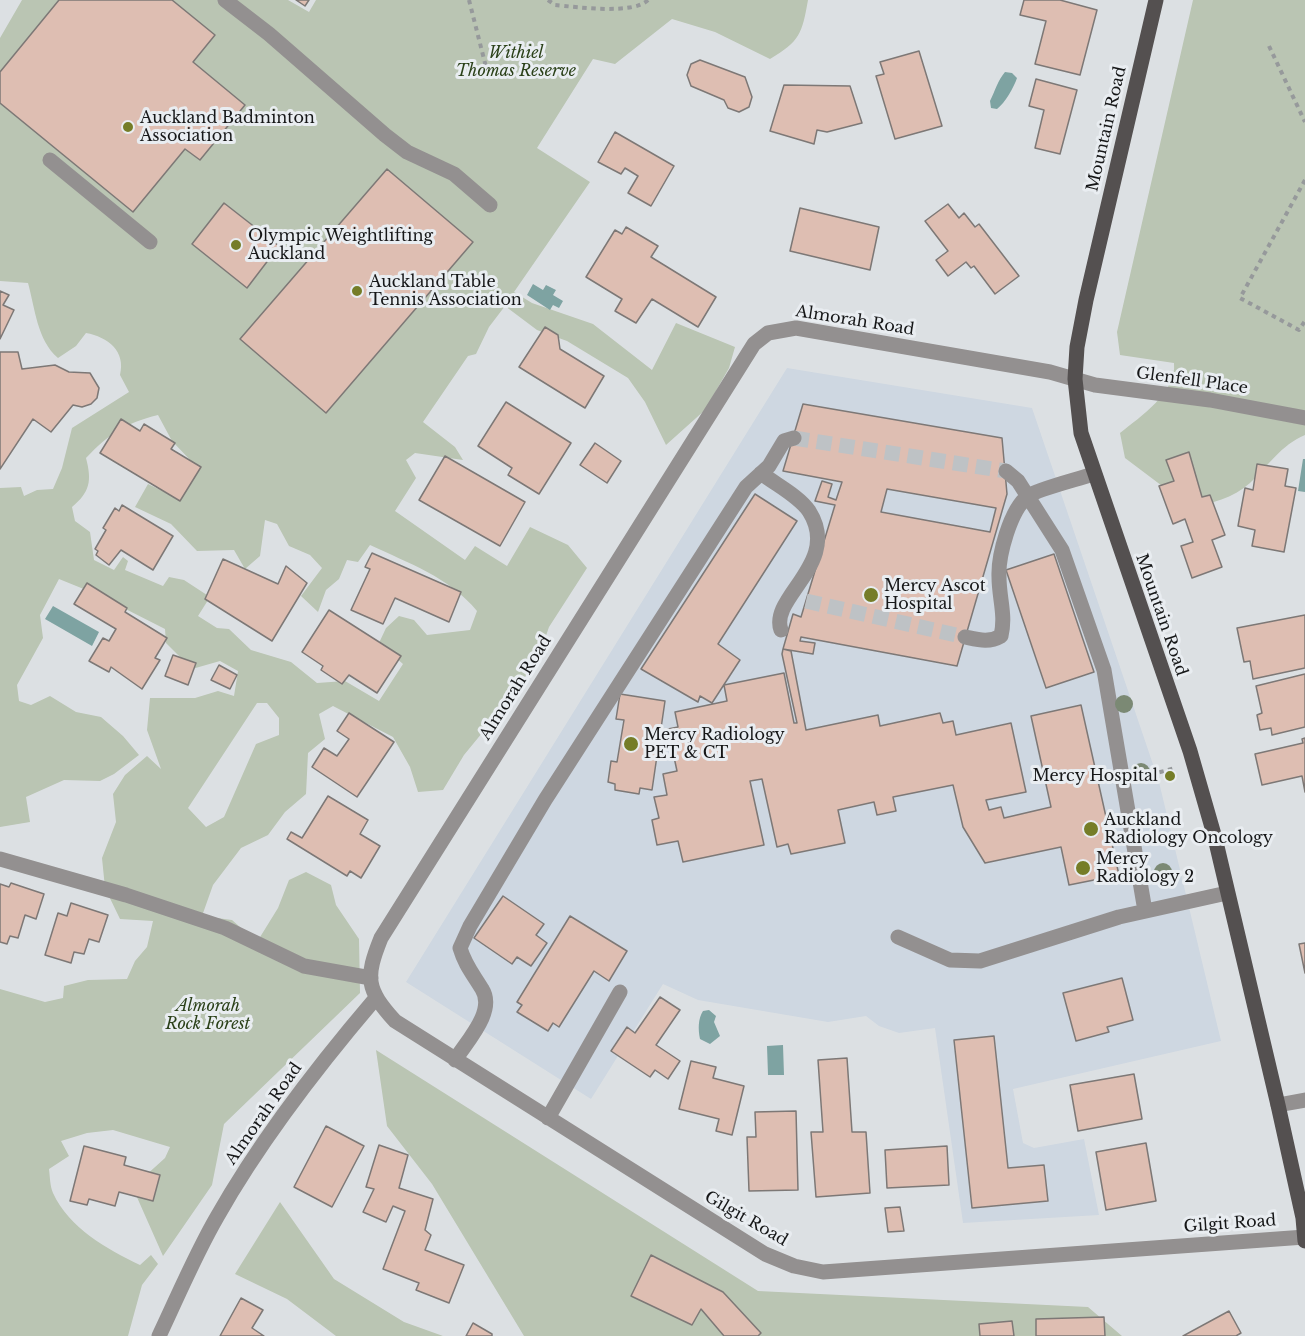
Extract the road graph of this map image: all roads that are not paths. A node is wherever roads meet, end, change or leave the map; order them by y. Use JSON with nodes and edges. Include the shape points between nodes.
{"nodes":[{"id":1,"x":225,"y":0,"type":"edge"},
{"id":2,"x":1155,"y":0,"type":"edge"},
{"id":3,"x":50,"y":160,"type":"dead end"},
{"id":4,"x":490,"y":205,"type":"dead end"},
{"id":5,"x":150,"y":242,"type":"dead end"},
{"id":6,"x":1075,"y":379,"type":"junction"},
{"id":7,"x":1305,"y":418,"type":"edge"},
{"id":8,"x":794,"y":438,"type":"dead end"},
{"id":9,"x":1006,"y":471,"type":"tunnel mouth"},
{"id":10,"x":761,"y":473,"type":"junction"},
{"id":11,"x":1093,"y":474,"type":"junction"},
{"id":12,"x":1028,"y":496,"type":"junction"},
{"id":13,"x":781,"y":630,"type":"dead end"},
{"id":14,"x":965,"y":637,"type":"tunnel mouth"},
{"id":15,"x":0,"y":859,"type":"edge"},
{"id":16,"x":1227,"y":893,"type":"junction"},
{"id":17,"x":1145,"y":911,"type":"junction"},
{"id":18,"x":898,"y":937,"type":"dead end"},
{"id":19,"x":371,"y":978,"type":"junction"},
{"id":20,"x":620,"y":992,"type":"dead end"},
{"id":21,"x":375,"y":999,"type":"junction"},
{"id":22,"x":455,"y":1059,"type":"junction"},
{"id":23,"x":1305,"y":1100,"type":"edge"},
{"id":24,"x":1278,"y":1105,"type":"junction"},
{"id":25,"x":548,"y":1118,"type":"junction"},
{"id":26,"x":1305,"y":1239,"type":"edge"},
{"id":27,"x":159,"y":1336,"type":"edge"}],
"edges":[{"from":1,"to":4,"type":"street","via":[[385,135],[407,152],[454,174]]},
{"from":2,"to":6,"type":"main road","name":"Mountain Road","via":[[1086,300]]},
{"from":3,"to":5,"type":"street"},
{"from":6,"to":7,"type":"street","name":"Glenfell Place"},
{"from":6,"to":11,"type":"main road","name":"Mountain Road","via":[[1081,433]]},
{"from":6,"to":19,"type":"street","name":"Almorah Road","via":[[796,328],[768,333],[754,344],[381,938]]},
{"from":8,"to":10,"type":"street","via":[[784,441]]},
{"from":9,"to":12,"type":"street"},
{"from":10,"to":13,"type":"street","via":[[808,509],[818,528],[818,545],[799,598],[780,614]]},
{"from":10,"to":22,"type":"street","via":[[746,487],[545,800],[470,926],[460,948],[465,966],[484,992],[487,1010]]},
{"from":11,"to":12,"type":"street"},
{"from":11,"to":16,"type":"main road","name":"Mountain Road","via":[[1193,763]]},
{"from":12,"to":14,"type":"street","via":[[1010,523],[1005,540],[999,574],[1005,620],[1001,636],[984,641]]},
{"from":12,"to":17,"type":"street","via":[[1062,550],[1104,670]]},
{"from":15,"to":19,"type":"street","via":[[225,928],[304,966]]},
{"from":16,"to":17,"type":"street"},
{"from":16,"to":24,"type":"main road","name":"Mountain Road"},
{"from":17,"to":18,"type":"street","via":[[980,962],[950,960]]},
{"from":19,"to":21,"type":"street","name":"Almorah Road"},
{"from":20,"to":25,"type":"street"},
{"from":21,"to":22,"type":"street","name":"Gilgit Road","via":[[394,1021]]},
{"from":21,"to":27,"type":"street","name":"Almorah Road","via":[[331,1049],[256,1153],[217,1217]]},
{"from":22,"to":25,"type":"street","name":"Gilgit Road"},
{"from":23,"to":24,"type":"street"},
{"from":24,"to":26,"type":"main road","name":"Mountain Road"},
{"from":25,"to":26,"type":"street","name":"Gilgit Road","via":[[765,1254],[823,1272]]}]}
